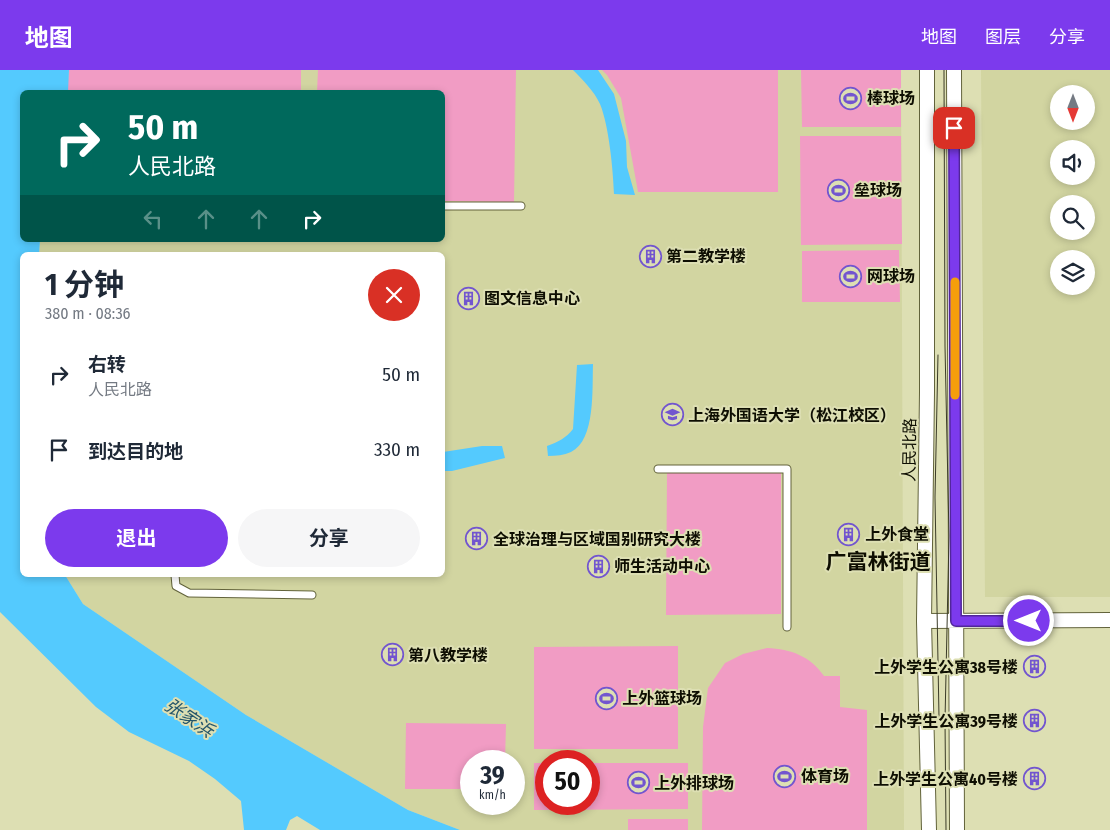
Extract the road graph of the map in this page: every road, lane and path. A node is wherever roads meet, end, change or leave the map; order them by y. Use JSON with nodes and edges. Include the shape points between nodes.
{"nodes":[{"id":1,"x":927,"y":70,"type":"edge"},
{"id":2,"x":954,"y":70,"type":"edge"},
{"id":3,"x":445,"y":206,"type":"edge"},
{"id":4,"x":521,"y":206,"type":"dead end"},
{"id":5,"x":658,"y":469,"type":"dead end"},
{"id":6,"x":175,"y":577,"type":"edge"},
{"id":7,"x":312,"y":595,"type":"dead end"},
{"id":8,"x":1110,"y":620,"type":"edge"},
{"id":9,"x":924,"y":621,"type":"junction"},
{"id":10,"x":956,"y":621,"type":"junction"},
{"id":11,"x":787,"y":627,"type":"dead end"},
{"id":12,"x":929,"y":830,"type":"edge"},
{"id":13,"x":956,"y":830,"type":"edge"}],
"edges":[{"from":1,"to":9,"type":"main road","name":"人民北路"},
{"from":2,"to":10,"type":"main road"},
{"from":3,"to":4,"type":"street"},
{"from":5,"to":11,"type":"street","via":[[788,469]]},
{"from":6,"to":7,"type":"street","via":[[176,586],[189,593]]},
{"from":8,"to":10,"type":"main road"},
{"from":9,"to":10,"type":"main road"},
{"from":9,"to":12,"type":"main road","name":"人民北路"},
{"from":10,"to":13,"type":"main road"}]}
